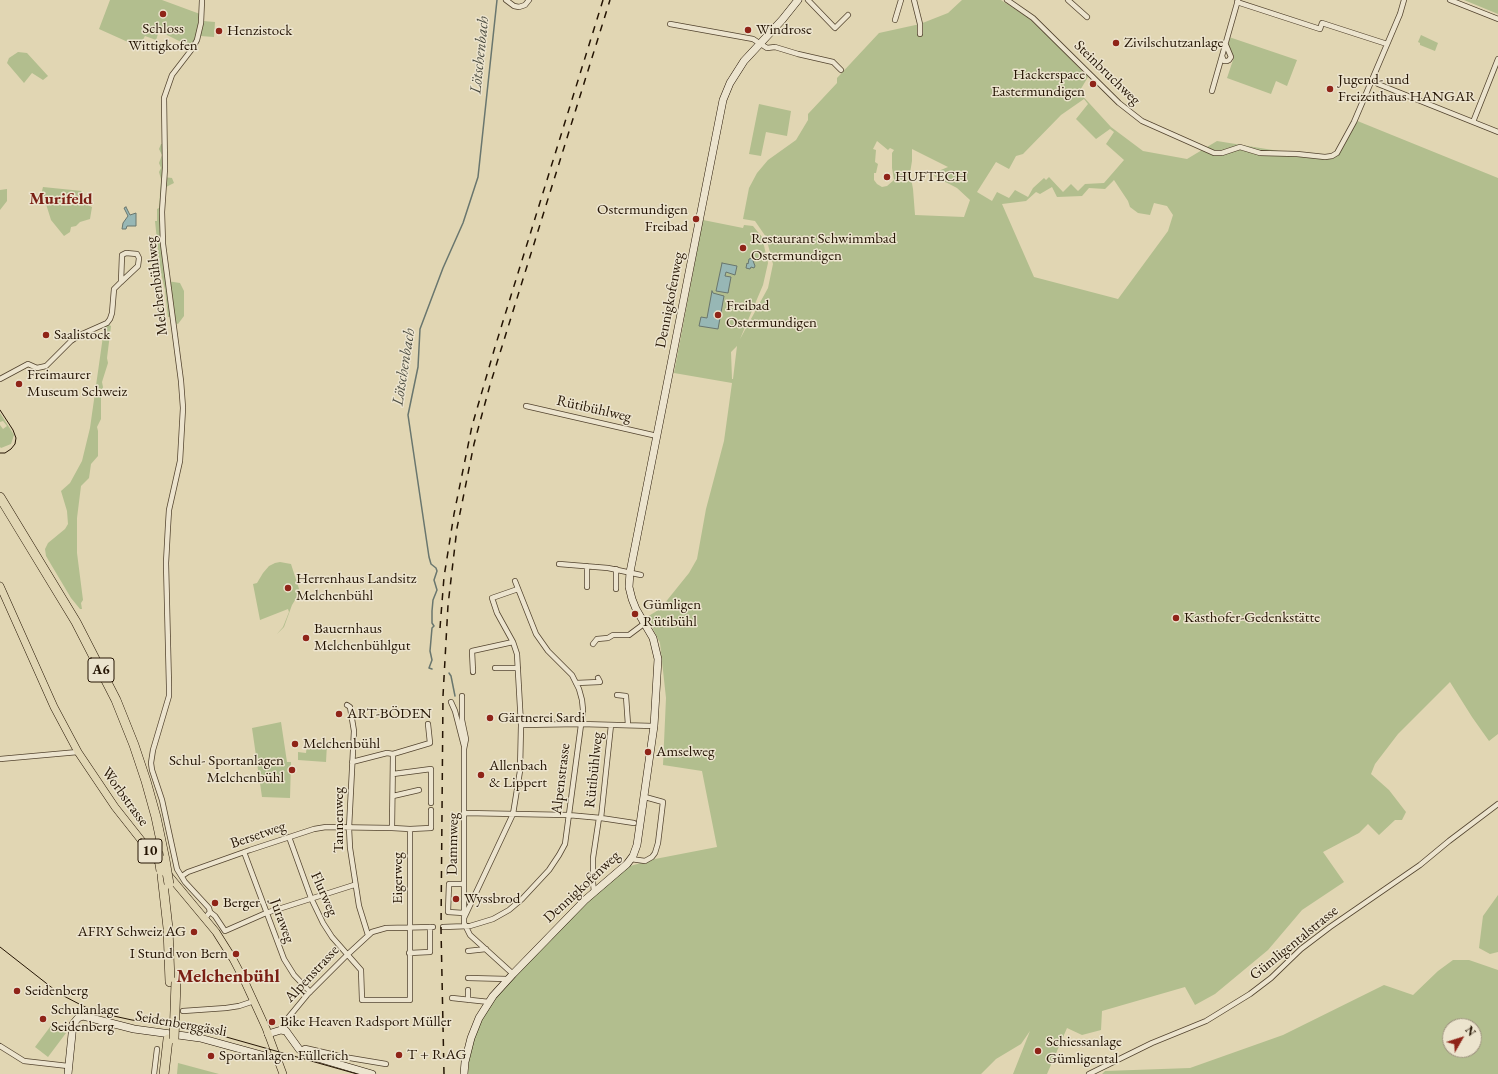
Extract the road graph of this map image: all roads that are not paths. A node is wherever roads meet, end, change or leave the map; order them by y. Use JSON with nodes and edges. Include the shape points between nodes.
{"nodes":[{"id":1,"x":202,"y":0,"type":"edge"},
{"id":2,"x":506,"y":0,"type":"edge"},
{"id":3,"x":529,"y":0,"type":"edge"},
{"id":4,"x":798,"y":0,"type":"edge"},
{"id":5,"x":808,"y":0,"type":"edge"},
{"id":6,"x":901,"y":0,"type":"edge"},
{"id":7,"x":914,"y":0,"type":"edge"},
{"id":8,"x":1007,"y":0,"type":"edge"},
{"id":9,"x":1068,"y":0,"type":"edge"},
{"id":10,"x":1404,"y":0,"type":"edge"},
{"id":11,"x":1450,"y":0,"type":"edge"},
{"id":12,"x":1238,"y":1,"type":"edge"},
{"id":13,"x":848,"y":15,"type":"dead end"},
{"id":14,"x":1087,"y":17,"type":"dead end"},
{"id":15,"x":1498,"y":19,"type":"edge"},
{"id":16,"x":895,"y":20,"type":"dead end"},
{"id":17,"x":670,"y":24,"type":"dead end"},
{"id":18,"x":920,"y":34,"type":"dead end"},
{"id":19,"x":760,"y":42,"type":"junction"},
{"id":20,"x":1387,"y":44,"type":"junction"},
{"id":21,"x":1226,"y":45,"type":"junction"},
{"id":22,"x":1222,"y":56,"type":"junction"},
{"id":23,"x":1498,"y":60,"type":"edge"},
{"id":24,"x":841,"y":70,"type":"dead end"},
{"id":25,"x":1378,"y":84,"type":"dead end"},
{"id":26,"x":1212,"y":91,"type":"dead end"},
{"id":27,"x":1473,"y":122,"type":"junction"},
{"id":28,"x":1498,"y":132,"type":"edge"},
{"id":29,"x":121,"y":282,"type":"junction"},
{"id":30,"x":0,"y":379,"type":"edge"},
{"id":31,"x":526,"y":406,"type":"dead end"},
{"id":32,"x":657,"y":436,"type":"junction"},
{"id":33,"x":0,"y":497,"type":"edge"},
{"id":34,"x":0,"y":508,"type":"edge"},
{"id":35,"x":559,"y":564,"type":"dead end"},
{"id":36,"x":587,"y":566,"type":"junction"},
{"id":37,"x":616,"y":569,"type":"junction"},
{"id":38,"x":630,"y":572,"type":"junction"},
{"id":39,"x":641,"y":575,"type":"dead end"},
{"id":40,"x":515,"y":580,"type":"dead end"},
{"id":41,"x":0,"y":586,"type":"edge"},
{"id":42,"x":587,"y":588,"type":"dead end"},
{"id":43,"x":518,"y":589,"type":"junction"},
{"id":44,"x":616,"y":589,"type":"dead end"},
{"id":45,"x":645,"y":623,"type":"junction"},
{"id":46,"x":513,"y":642,"type":"junction"},
{"id":47,"x":593,"y":644,"type":"dead end"},
{"id":48,"x":495,"y":668,"type":"dead end"},
{"id":49,"x":518,"y":668,"type":"junction"},
{"id":50,"x":473,"y":672,"type":"dead end"},
{"id":51,"x":598,"y":678,"type":"dead end"},
{"id":52,"x":576,"y":683,"type":"junction"},
{"id":53,"x":617,"y":695,"type":"dead end"},
{"id":54,"x":462,"y":696,"type":"dead end"},
{"id":55,"x":451,"y":702,"type":"dead end"},
{"id":56,"x":347,"y":705,"type":"dead end"},
{"id":57,"x":428,"y":724,"type":"dead end"},
{"id":58,"x":580,"y":724,"type":"junction"},
{"id":59,"x":521,"y":725,"type":"junction"},
{"id":60,"x":611,"y":725,"type":"junction"},
{"id":61,"x":628,"y":725,"type":"junction"},
{"id":62,"x":654,"y":726,"type":"junction"},
{"id":63,"x":464,"y":749,"type":"junction"},
{"id":64,"x":78,"y":752,"type":"junction"},
{"id":65,"x":393,"y":754,"type":"junction"},
{"id":66,"x":0,"y":760,"type":"edge"},
{"id":67,"x":352,"y":762,"type":"junction"},
{"id":68,"x":393,"y":774,"type":"junction"},
{"id":69,"x":419,"y":790,"type":"dead end"},
{"id":70,"x":393,"y":796,"type":"junction"},
{"id":71,"x":645,"y":797,"type":"junction"},
{"id":72,"x":431,"y":803,"type":"dead end"},
{"id":73,"x":1498,"y":804,"type":"edge"},
{"id":74,"x":431,"y":810,"type":"dead end"},
{"id":75,"x":465,"y":813,"type":"junction"},
{"id":76,"x":513,"y":814,"type":"junction"},
{"id":77,"x":568,"y":815,"type":"junction"},
{"id":78,"x":600,"y":818,"type":"junction"},
{"id":79,"x":634,"y":823,"type":"dead end"},
{"id":80,"x":349,"y":828,"type":"junction"},
{"id":81,"x":392,"y":828,"type":"junction"},
{"id":82,"x":410,"y":829,"type":"junction"},
{"id":83,"x":289,"y":837,"type":"junction"},
{"id":84,"x":244,"y":852,"type":"junction"},
{"id":85,"x":631,"y":860,"type":"junction"},
{"id":86,"x":182,"y":876,"type":"junction"},
{"id":87,"x":464,"y":884,"type":"junction"},
{"id":88,"x":354,"y":885,"type":"junction"},
{"id":89,"x":594,"y":891,"type":"junction"},
{"id":90,"x":311,"y":898,"type":"junction"},
{"id":91,"x":210,"y":912,"type":"junction"},
{"id":92,"x":266,"y":913,"type":"junction"},
{"id":93,"x":464,"y":915,"type":"junction"},
{"id":94,"x":205,"y":918,"type":"junction"},
{"id":95,"x":465,"y":926,"type":"junction"},
{"id":96,"x":410,"y":927,"type":"junction"},
{"id":97,"x":443,"y":927,"type":"dead end"},
{"id":98,"x":368,"y":935,"type":"junction"},
{"id":99,"x":486,"y":949,"type":"junction"},
{"id":100,"x":468,"y":951,"type":"dead end"},
{"id":101,"x":409,"y":953,"type":"junction"},
{"id":102,"x":347,"y":955,"type":"junction"},
{"id":103,"x":510,"y":976,"type":"junction"},
{"id":104,"x":468,"y":978,"type":"dead end"},
{"id":105,"x":173,"y":982,"type":"junction"},
{"id":106,"x":468,"y":990,"type":"dead end"},
{"id":107,"x":310,"y":992,"type":"junction"},
{"id":108,"x":452,"y":998,"type":"dead end"},
{"id":109,"x":468,"y":1000,"type":"junction"},
{"id":110,"x":254,"y":1001,"type":"junction"},
{"id":111,"x":489,"y":1002,"type":"junction"},
{"id":112,"x":184,"y":1011,"type":"dead end"},
{"id":113,"x":284,"y":1030,"type":"junction"},
{"id":114,"x":268,"y":1034,"type":"junction"},
{"id":115,"x":171,"y":1039,"type":"junction"},
{"id":116,"x":0,"y":1046,"type":"edge"},
{"id":117,"x":157,"y":1048,"type":"dead end"},
{"id":118,"x":300,"y":1050,"type":"junction"},
{"id":119,"x":277,"y":1058,"type":"junction"},
{"id":120,"x":386,"y":1064,"type":"dead end"},
{"id":121,"x":68,"y":1070,"type":"edge"},
{"id":122,"x":154,"y":1074,"type":"edge"},
{"id":123,"x":164,"y":1074,"type":"edge"},
{"id":124,"x":170,"y":1074,"type":"edge"},
{"id":125,"x":284,"y":1074,"type":"edge"},
{"id":126,"x":372,"y":1074,"type":"edge"},
{"id":127,"x":464,"y":1074,"type":"edge"},
{"id":128,"x":1089,"y":1074,"type":"edge"}],
"edges":[{"from":1,"to":86,"type":"street","name":"Melchenbühlweg","via":[[201,26],[195,44],[172,75],[164,98],[162,244],[183,408],[180,461],[169,510],[166,577],[170,686],[151,763],[177,869]]},
{"from":2,"to":3,"type":"street","via":[[519,7]]},
{"from":4,"to":19,"type":"street","name":"Dennigkofenweg"},
{"from":5,"to":13,"type":"street","via":[[835,28]]},
{"from":6,"to":16,"type":"street"},
{"from":7,"to":18,"type":"street"},
{"from":8,"to":20,"type":"street","name":"Steinbruchweg","via":[[1052,35],[1119,103],[1142,121],[1214,153],[1240,147],[1260,153],[1325,158],[1332,156],[1339,150],[1354,122]]},
{"from":9,"to":14,"type":"street"},
{"from":10,"to":20,"type":"street"},
{"from":11,"to":15,"type":"street"},
{"from":12,"to":20,"type":"street","via":[[1320,29],[1322,23]]},
{"from":12,"to":21,"type":"street"},
{"from":17,"to":19,"type":"street"},
{"from":19,"to":24,"type":"street","via":[[767,48],[775,47],[833,62]]},
{"from":19,"to":32,"type":"street","name":"Dennigkofenweg","via":[[734,75],[722,105]]},
{"from":21,"to":22,"type":"street"},
{"from":21,"to":22,"type":"street","via":[[1230,60],[1224,61]]},
{"from":22,"to":26,"type":"street"},
{"from":23,"to":27,"type":"street"},
{"from":25,"to":27,"type":"street"},
{"from":27,"to":28,"type":"street"},
{"from":29,"to":29,"type":"street","via":[[138,266],[137,254],[122,255]]},
{"from":29,"to":30,"type":"street","via":[[114,289],[112,313],[106,323],[71,341],[46,366],[37,368],[28,364]]},
{"from":31,"to":32,"type":"street","name":"Rütibühlweg"},
{"from":32,"to":38,"type":"street","name":"Dennigkofenweg"},
{"from":33,"to":105,"type":"highway","number":"A6","bridge":true,"via":[[76,622],[116,700],[134,745],[156,817],[169,884],[175,940]]},
{"from":34,"to":105,"type":"highway","number":"A6","bridge":true,"via":[[68,620],[107,696],[124,736],[148,807],[158,852]]},
{"from":35,"to":36,"type":"street"},
{"from":36,"to":37,"type":"street"},
{"from":36,"to":42,"type":"street"},
{"from":37,"to":38,"type":"street"},
{"from":37,"to":44,"type":"street"},
{"from":38,"to":39,"type":"street"},
{"from":38,"to":45,"type":"street","name":"Dennigkofenweg","via":[[629,587],[632,599]]},
{"from":40,"to":43,"type":"street","name":"Alpenstrasse"},
{"from":41,"to":64,"type":"main road","name":"Worbstrasse","number":"10","via":[[54,707]]},
{"from":43,"to":46,"type":"street","via":[[492,598]]},
{"from":43,"to":52,"type":"street","name":"Alpenstrasse","via":[[541,643],[572,675]]},
{"from":45,"to":47,"type":"street","via":[[629,635],[613,635],[597,639]]},
{"from":45,"to":62,"type":"street","name":"Dennigkofenweg","via":[[658,655]]},
{"from":46,"to":49,"type":"street"},
{"from":46,"to":50,"type":"street","via":[[472,651]]},
{"from":48,"to":49,"type":"street"},
{"from":49,"to":59,"type":"street"},
{"from":51,"to":52,"type":"street","via":[[600,682]]},
{"from":52,"to":58,"type":"street","name":"Alpenstrasse","via":[[582,700]]},
{"from":53,"to":61,"type":"street","via":[[626,696]]},
{"from":54,"to":63,"type":"street","name":"Dammweg","via":[[462,720],[466,739]]},
{"from":55,"to":63,"type":"street"},
{"from":56,"to":67,"type":"street","name":"Tannenweg","via":[[350,707],[354,731]]},
{"from":57,"to":65,"type":"street","via":[[430,743]]},
{"from":58,"to":59,"type":"street"},
{"from":58,"to":60,"type":"street"},
{"from":58,"to":77,"type":"street","name":"Alpenstrasse"},
{"from":59,"to":76,"type":"street","via":[[520,771]]},
{"from":60,"to":61,"type":"street"},
{"from":60,"to":78,"type":"street","name":"Rütibühlweg"},
{"from":61,"to":62,"type":"street"},
{"from":62,"to":71,"type":"street","name":"Dennigkofenweg"},
{"from":63,"to":75,"type":"street","name":"Dammweg"},
{"from":64,"to":66,"type":"street"},
{"from":64,"to":94,"type":"main road","name":"Worbstrasse","number":"10","via":[[121,815]]},
{"from":65,"to":67,"type":"street","via":[[387,753]]},
{"from":65,"to":68,"type":"street"},
{"from":67,"to":80,"type":"street","name":"Tannenweg"},
{"from":68,"to":70,"type":"street"},
{"from":68,"to":72,"type":"street","via":[[431,769]]},
{"from":69,"to":70,"type":"street"},
{"from":70,"to":81,"type":"street"},
{"from":71,"to":85,"type":"street","name":"Dennigkofenweg","via":[[639,841]]},
{"from":71,"to":85,"type":"street","via":[[663,802],[657,848],[652,857],[644,861]]},
{"from":73,"to":128,"type":"street","name":"Gümligentalstrasse","via":[[1420,865],[1301,949],[1250,994],[1206,1020]]},
{"from":74,"to":82,"type":"street","via":[[431,828]]},
{"from":75,"to":76,"type":"street"},
{"from":75,"to":87,"type":"street","name":"Dammweg"},
{"from":76,"to":77,"type":"street"},
{"from":76,"to":93,"type":"street"},
{"from":77,"to":78,"type":"street"},
{"from":77,"to":95,"type":"street","name":"Alpenstrasse","via":[[565,844],[543,877],[504,913],[493,919]]},
{"from":78,"to":79,"type":"street"},
{"from":78,"to":89,"type":"street","name":"Rütibühlweg","via":[[593,858]]},
{"from":80,"to":81,"type":"street","name":"Bersetweg"},
{"from":80,"to":83,"type":"street","name":"Bersetweg","via":[[320,828]]},
{"from":80,"to":88,"type":"street","name":"Tannenweg"},
{"from":81,"to":82,"type":"street"},
{"from":82,"to":96,"type":"street","name":"Eigerweg"},
{"from":83,"to":84,"type":"street","name":"Bersetweg"},
{"from":83,"to":90,"type":"street","name":"Flurweg"},
{"from":84,"to":86,"type":"street","name":"Bersetweg"},
{"from":84,"to":92,"type":"street","name":"Juraweg"},
{"from":85,"to":89,"type":"street","name":"Dennigkofenweg"},
{"from":86,"to":91,"type":"street"},
{"from":87,"to":93,"type":"street","name":"Dammweg"},
{"from":87,"to":93,"type":"street","via":[[448,884],[448,912]]},
{"from":88,"to":90,"type":"street"},
{"from":88,"to":98,"type":"street","name":"Tannenweg"},
{"from":89,"to":103,"type":"street","name":"Dennigkofenweg"},
{"from":90,"to":92,"type":"street"},
{"from":90,"to":102,"type":"street","name":"Flurweg","via":[[327,929]]},
{"from":91,"to":92,"type":"street","via":[[225,931]]},
{"from":91,"to":94,"type":"street"},
{"from":92,"to":107,"type":"street","name":"Juraweg","via":[[284,959],[294,975]]},
{"from":93,"to":95,"type":"street","name":"Dammweg"},
{"from":94,"to":110,"type":"main road","name":"Worbstrasse","number":"10","via":[[233,959]]},
{"from":95,"to":97,"type":"street","name":"Alpenstrasse"},
{"from":95,"to":99,"type":"street","via":[[470,935]]},
{"from":96,"to":98,"type":"street","name":"Alpenstrasse","via":[[381,929]]},
{"from":96,"to":101,"type":"street","name":"Eigerweg"},
{"from":96,"to":101,"type":"street","name":"Alpenstrasse","via":[[432,927],[430,952]]},
{"from":98,"to":102,"type":"street","name":"Alpenstrasse"},
{"from":99,"to":100,"type":"street"},
{"from":99,"to":103,"type":"street"},
{"from":101,"to":102,"type":"street","name":"Flurweg","via":[[410,1000],[388,1001],[362,1000],[361,970]]},
{"from":102,"to":107,"type":"street","name":"Alpenstrasse"},
{"from":103,"to":104,"type":"street"},
{"from":103,"to":111,"type":"street","name":"Dennigkofenweg"},
{"from":105,"to":115,"type":"highway","number":"A6"},
{"from":106,"to":109,"type":"street"},
{"from":107,"to":113,"type":"street","name":"Alpenstrasse","via":[[288,1018]]},
{"from":108,"to":109,"type":"street"},
{"from":109,"to":111,"type":"street"},
{"from":110,"to":112,"type":"street","via":[[226,1008]]},
{"from":110,"to":114,"type":"main road","name":"Worbstrasse","number":"10"},
{"from":111,"to":127,"type":"street","name":"Dennigkofenweg","via":[[471,1038]]},
{"from":113,"to":114,"type":"street"},
{"from":113,"to":118,"type":"street"},
{"from":114,"to":119,"type":"main road","name":"Worbstrasse","number":"10"},
{"from":115,"to":123,"type":"highway","number":"A6"},
{"from":115,"to":124,"type":"highway","number":"A6"},
{"from":116,"to":121,"type":"street","via":[[24,1061]]},
{"from":117,"to":122,"type":"street"},
{"from":118,"to":120,"type":"street","via":[[305,1048]]},
{"from":118,"to":126,"type":"street","via":[[311,1056]]},
{"from":119,"to":121,"type":"street","name":"Seidenberggässli","via":[[200,1038],[134,1029],[81,1016],[73,1024]]},
{"from":119,"to":125,"type":"main road","name":"Worbstrasse","number":"10"}]}
